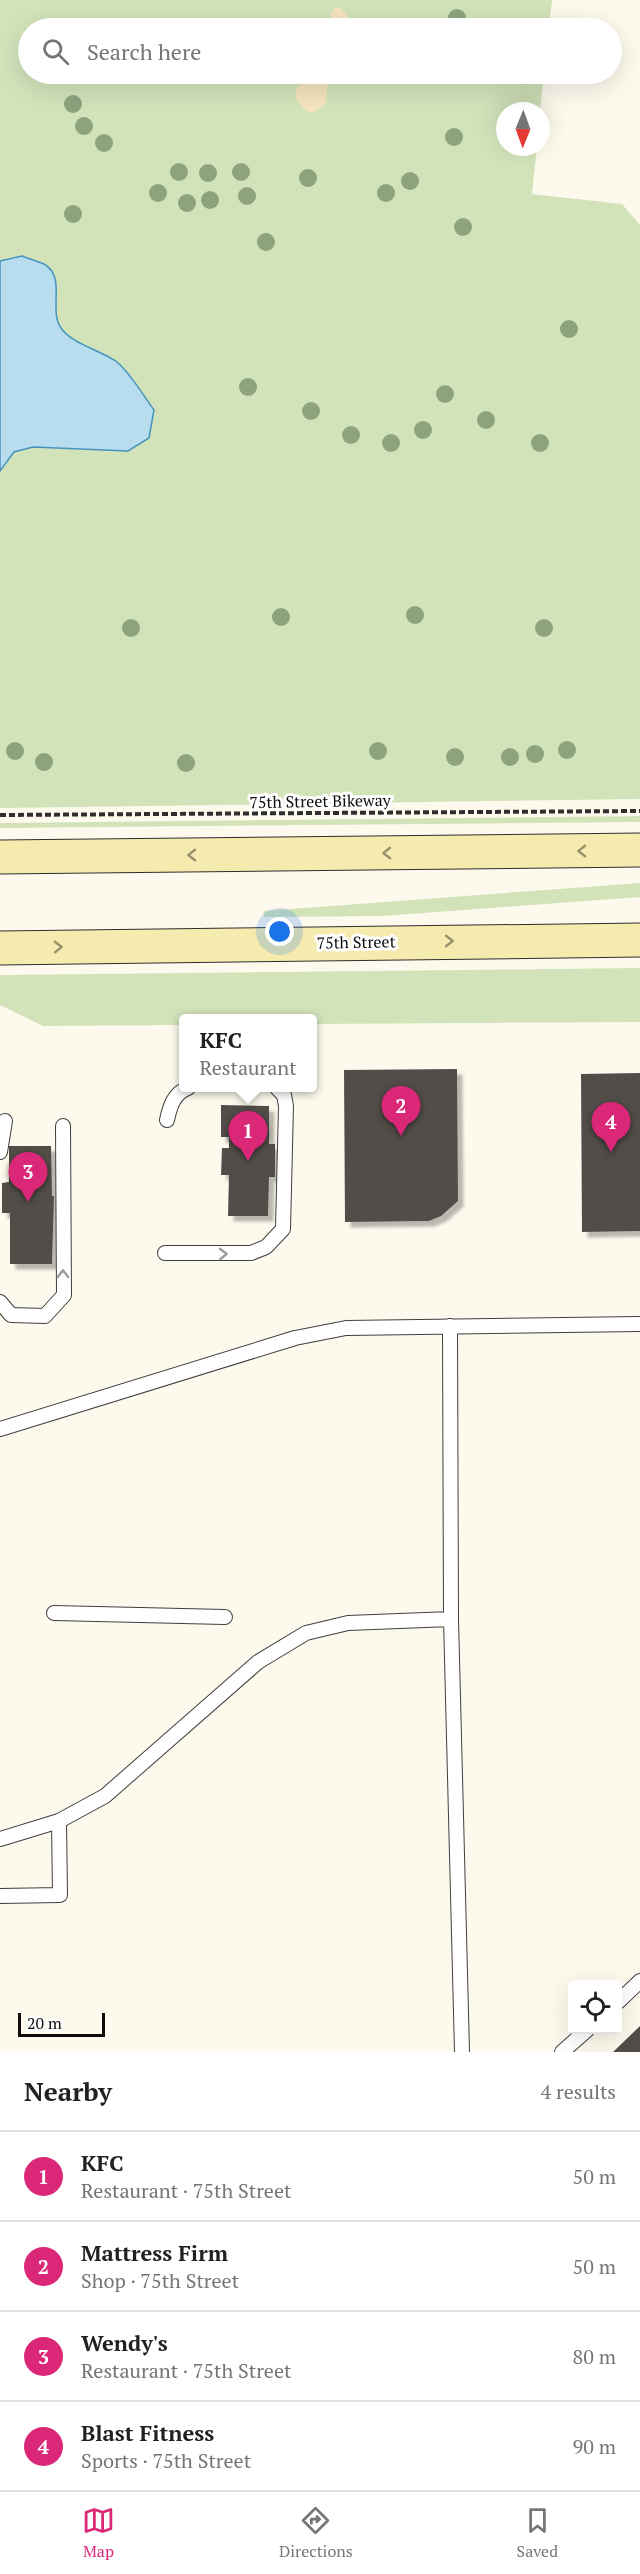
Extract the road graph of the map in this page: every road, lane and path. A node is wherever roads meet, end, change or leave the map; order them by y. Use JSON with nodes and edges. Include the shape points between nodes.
{"nodes":[{"id":1,"x":640,"y":810,"type":"edge"},
{"id":2,"x":0,"y":815,"type":"edge"},
{"id":3,"x":640,"y":850,"type":"edge"},
{"id":4,"x":0,"y":857,"type":"edge"},
{"id":5,"x":640,"y":940,"type":"edge"},
{"id":6,"x":0,"y":948,"type":"edge"},
{"id":7,"x":179,"y":1092,"type":"edge"},
{"id":8,"x":281,"y":1092,"type":"edge"},
{"id":9,"x":5,"y":1120,"type":"dead end"},
{"id":10,"x":167,"y":1120,"type":"dead end"},
{"id":11,"x":63,"y":1126,"type":"dead end"},
{"id":12,"x":0,"y":1152,"type":"edge"},
{"id":13,"x":165,"y":1253,"type":"dead end"},
{"id":14,"x":0,"y":1302,"type":"edge"},
{"id":15,"x":640,"y":1324,"type":"edge"},
{"id":16,"x":450,"y":1326,"type":"junction"},
{"id":17,"x":0,"y":1429,"type":"edge"},
{"id":18,"x":54,"y":1613,"type":"dead end"},
{"id":19,"x":225,"y":1617,"type":"dead end"},
{"id":20,"x":451,"y":1619,"type":"junction"},
{"id":21,"x":59,"y":1821,"type":"junction"},
{"id":22,"x":0,"y":1839,"type":"edge"},
{"id":23,"x":0,"y":1896,"type":"edge"},
{"id":24,"x":640,"y":1981,"type":"edge"},
{"id":25,"x":622,"y":1998,"type":"edge"},
{"id":26,"x":582,"y":2034,"type":"edge"},
{"id":27,"x":462,"y":2052,"type":"edge"},
{"id":28,"x":562,"y":2052,"type":"edge"}],
"edges":[{"from":1,"to":2,"type":"path","name":"75th Street Bikeway"},
{"from":3,"to":4,"type":"main road","one_way":true},
{"from":6,"to":5,"type":"main road","name":"75th Street","one_way":true},
{"from":7,"to":10,"type":"lane","via":[[171,1103]]},
{"from":13,"to":8,"type":"lane","one_way":true,"via":[[251,1253],[266,1247],[283,1229],[286,1107]]},
{"from":9,"to":12,"type":"lane"},
{"from":14,"to":11,"type":"lane","one_way":true,"via":[[11,1315],[45,1316],[63,1295]]},
{"from":15,"to":16,"type":"lane"},
{"from":16,"to":17,"type":"lane","via":[[346,1328],[295,1338]]},
{"from":16,"to":20,"type":"lane"},
{"from":18,"to":19,"type":"lane"},
{"from":20,"to":21,"type":"lane","via":[[348,1623],[306,1633],[258,1662],[105,1796]]},
{"from":20,"to":27,"type":"lane"},
{"from":21,"to":22,"type":"lane"},
{"from":21,"to":23,"type":"lane","via":[[60,1895]]},
{"from":24,"to":25,"type":"lane"},
{"from":26,"to":28,"type":"lane"}]}
